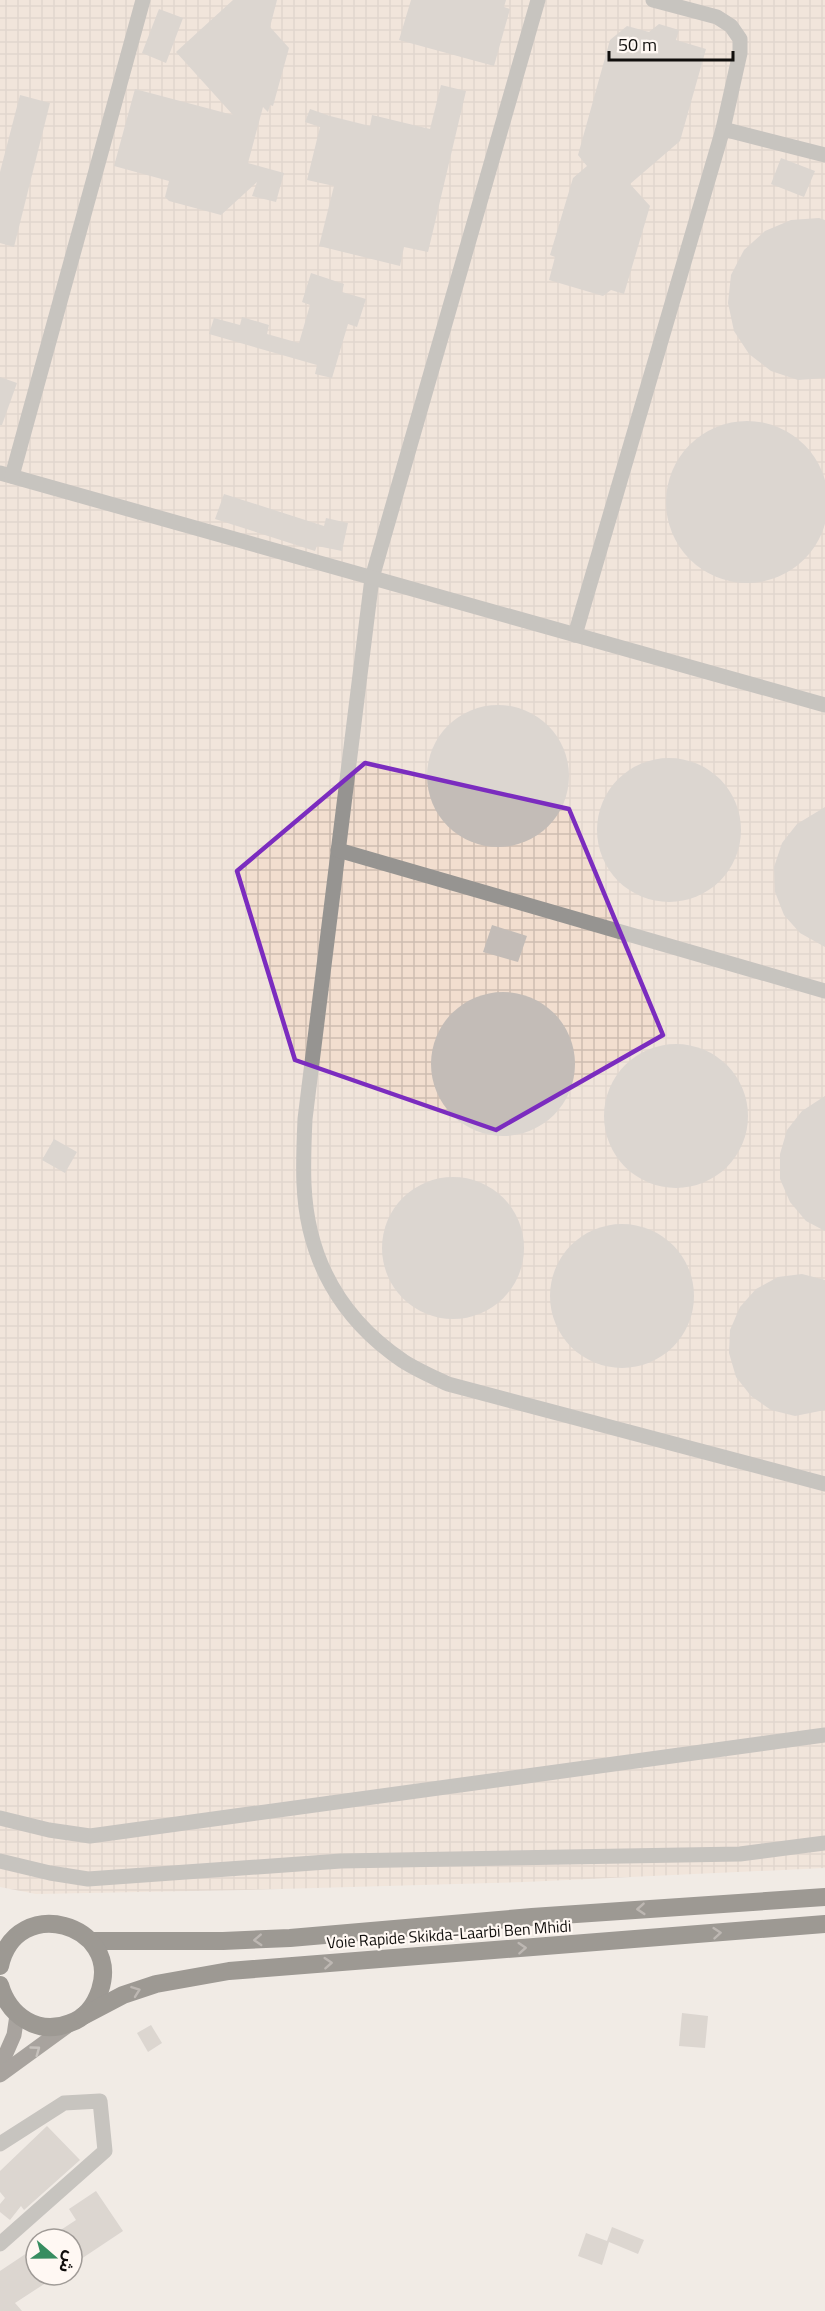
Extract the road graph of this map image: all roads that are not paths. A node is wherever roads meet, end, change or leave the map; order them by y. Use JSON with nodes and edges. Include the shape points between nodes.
{"nodes":[{"id":1,"x":143,"y":0,"type":"edge"},
{"id":2,"x":538,"y":0,"type":"edge"},
{"id":3,"x":653,"y":0,"type":"edge"},
{"id":4,"x":723,"y":129,"type":"junction"},
{"id":5,"x":825,"y":155,"type":"edge"},
{"id":6,"x":6,"y":474,"type":"edge"},
{"id":7,"x":372,"y":578,"type":"junction"},
{"id":8,"x":575,"y":634,"type":"junction"},
{"id":9,"x":825,"y":705,"type":"edge"},
{"id":10,"x":338,"y":850,"type":"junction"},
{"id":11,"x":825,"y":992,"type":"edge"},
{"id":12,"x":825,"y":1484,"type":"edge"},
{"id":13,"x":825,"y":1735,"type":"edge"},
{"id":14,"x":0,"y":1818,"type":"edge"},
{"id":15,"x":825,"y":1843,"type":"edge"},
{"id":16,"x":0,"y":1861,"type":"edge"},
{"id":17,"x":825,"y":1897,"type":"edge"},
{"id":18,"x":825,"y":1924,"type":"edge"},
{"id":19,"x":8,"y":1935,"type":"edge"},
{"id":20,"x":91,"y":1941,"type":"junction"},
{"id":21,"x":0,"y":1966,"type":"edge"},
{"id":22,"x":0,"y":1985,"type":"edge"},
{"id":23,"x":17,"y":2015,"type":"junction"},
{"id":24,"x":77,"y":2020,"type":"junction"},
{"id":25,"x":0,"y":2067,"type":"edge"},
{"id":26,"x":0,"y":2075,"type":"edge"},
{"id":27,"x":0,"y":2144,"type":"edge"},
{"id":28,"x":0,"y":2244,"type":"edge"}],
"edges":[{"from":1,"to":6,"type":"street"},
{"from":2,"to":7,"type":"street"},
{"from":3,"to":4,"type":"street","via":[[717,17],[731,26],[740,39]]},
{"from":4,"to":5,"type":"street"},
{"from":4,"to":8,"type":"street"},
{"from":6,"to":7,"type":"street"},
{"from":7,"to":8,"type":"street"},
{"from":7,"to":10,"type":"street"},
{"from":8,"to":9,"type":"street"},
{"from":10,"to":11,"type":"street"},
{"from":10,"to":12,"type":"street","via":[[305,1119],[304,1185],[310,1233],[329,1285],[362,1329],[404,1362],[448,1384]]},
{"from":13,"to":14,"type":"street","via":[[90,1836]]},
{"from":15,"to":16,"type":"street","via":[[740,1854],[341,1860],[88,1879]]},
{"from":17,"to":20,"type":"highway","name":"Voie Rapide Skikda-Laarbi Ben Mhidi","one_way":true,"via":[[290,1938]]},
{"from":24,"to":18,"type":"highway","name":"Voie Rapide Skikda-Laarbi Ben Mhidi","one_way":true,"via":[[123,1995],[156,1984],[229,1971]]},
{"from":19,"to":20,"type":"highway","via":[[37,1925],[60,1924]]},
{"from":19,"to":21,"type":"highway"},
{"from":20,"to":24,"type":"highway","via":[[101,1963],[102,1986],[98,1997]]},
{"from":22,"to":23,"type":"highway"},
{"from":23,"to":24,"type":"highway","via":[[27,2022],[49,2027]]},
{"from":23,"to":25,"type":"main road","via":[[14,2035]]},
{"from":26,"to":24,"type":"main road","one_way":true},
{"from":27,"to":28,"type":"street","via":[[64,2103],[100,2101],[105,2151]]}]}
